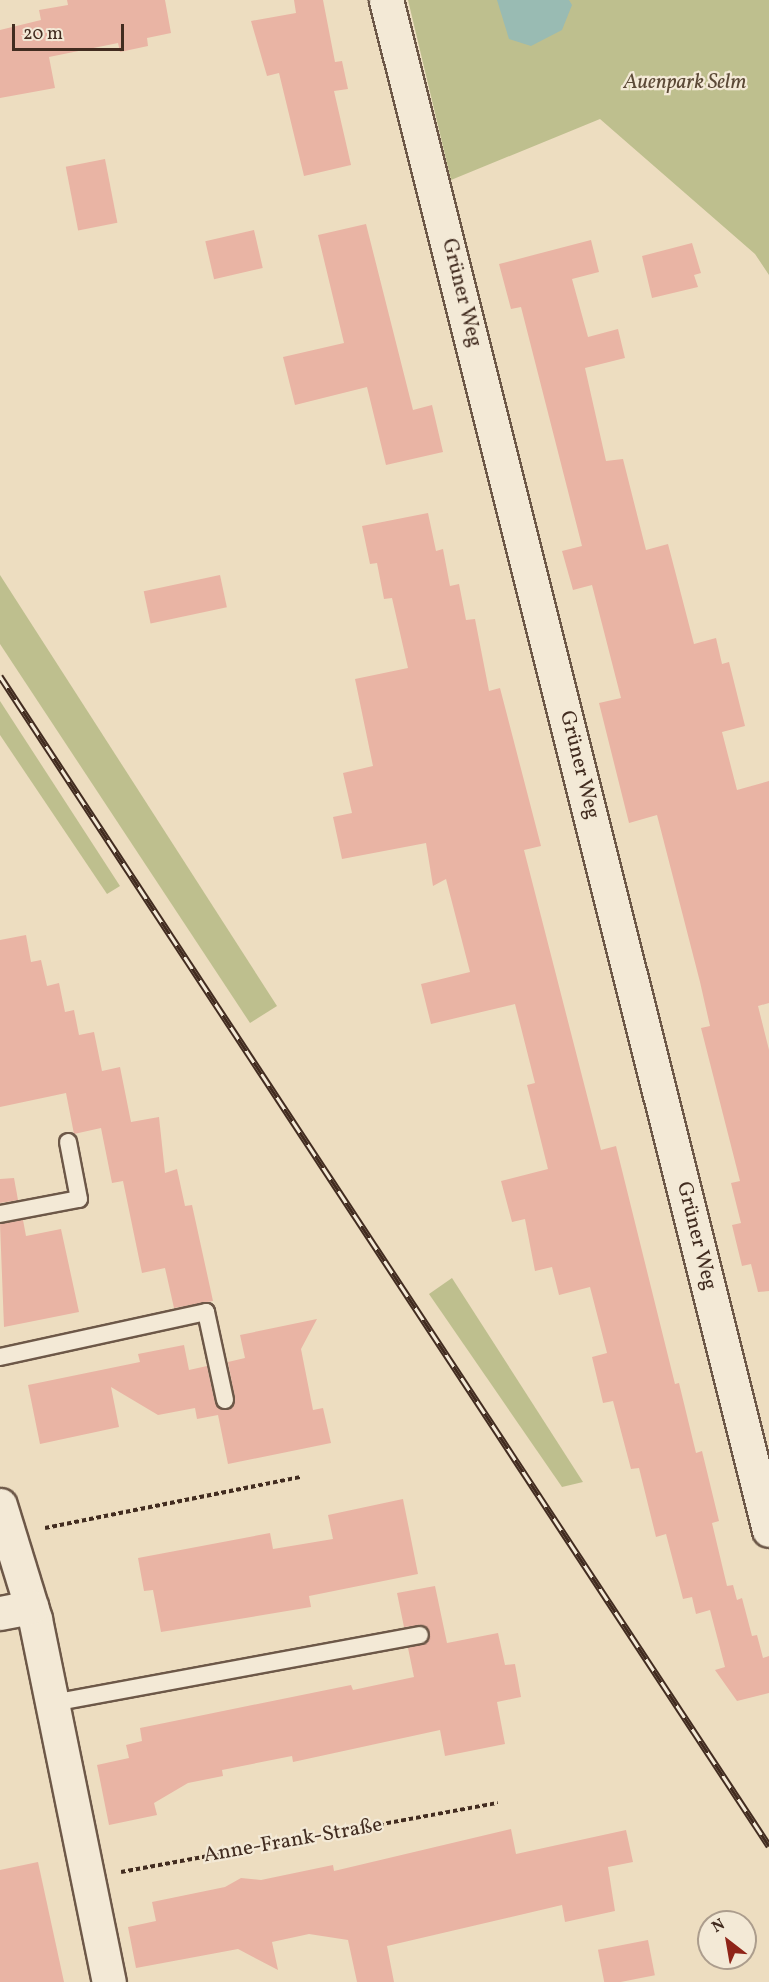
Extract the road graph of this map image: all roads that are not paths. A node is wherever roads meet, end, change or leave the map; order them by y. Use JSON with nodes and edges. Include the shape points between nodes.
{"nodes":[{"id":1,"x":386,"y":0,"type":"edge"},
{"id":2,"x":68,"y":1142,"type":"dead end"},
{"id":3,"x":0,"y":1214,"type":"edge"},
{"id":4,"x":0,"y":1357,"type":"edge"},
{"id":5,"x":225,"y":1400,"type":"dead end"},
{"id":6,"x":4,"y":1520,"type":"edge"},
{"id":7,"x":769,"y":1530,"type":"edge"},
{"id":8,"x":16,"y":1610,"type":"edge"},
{"id":9,"x":420,"y":1635,"type":"dead end"},
{"id":10,"x":53,"y":1703,"type":"junction"},
{"id":11,"x":109,"y":1982,"type":"edge"}],
"edges":[{"from":1,"to":7,"type":"street","name":"Grüner Weg"},
{"from":2,"to":3,"type":"lane","via":[[79,1199]]},
{"from":4,"to":5,"type":"lane","via":[[206,1312]]},
{"from":6,"to":8,"type":"street"},
{"from":8,"to":10,"type":"street"},
{"from":9,"to":10,"type":"lane"},
{"from":10,"to":11,"type":"street"}]}
